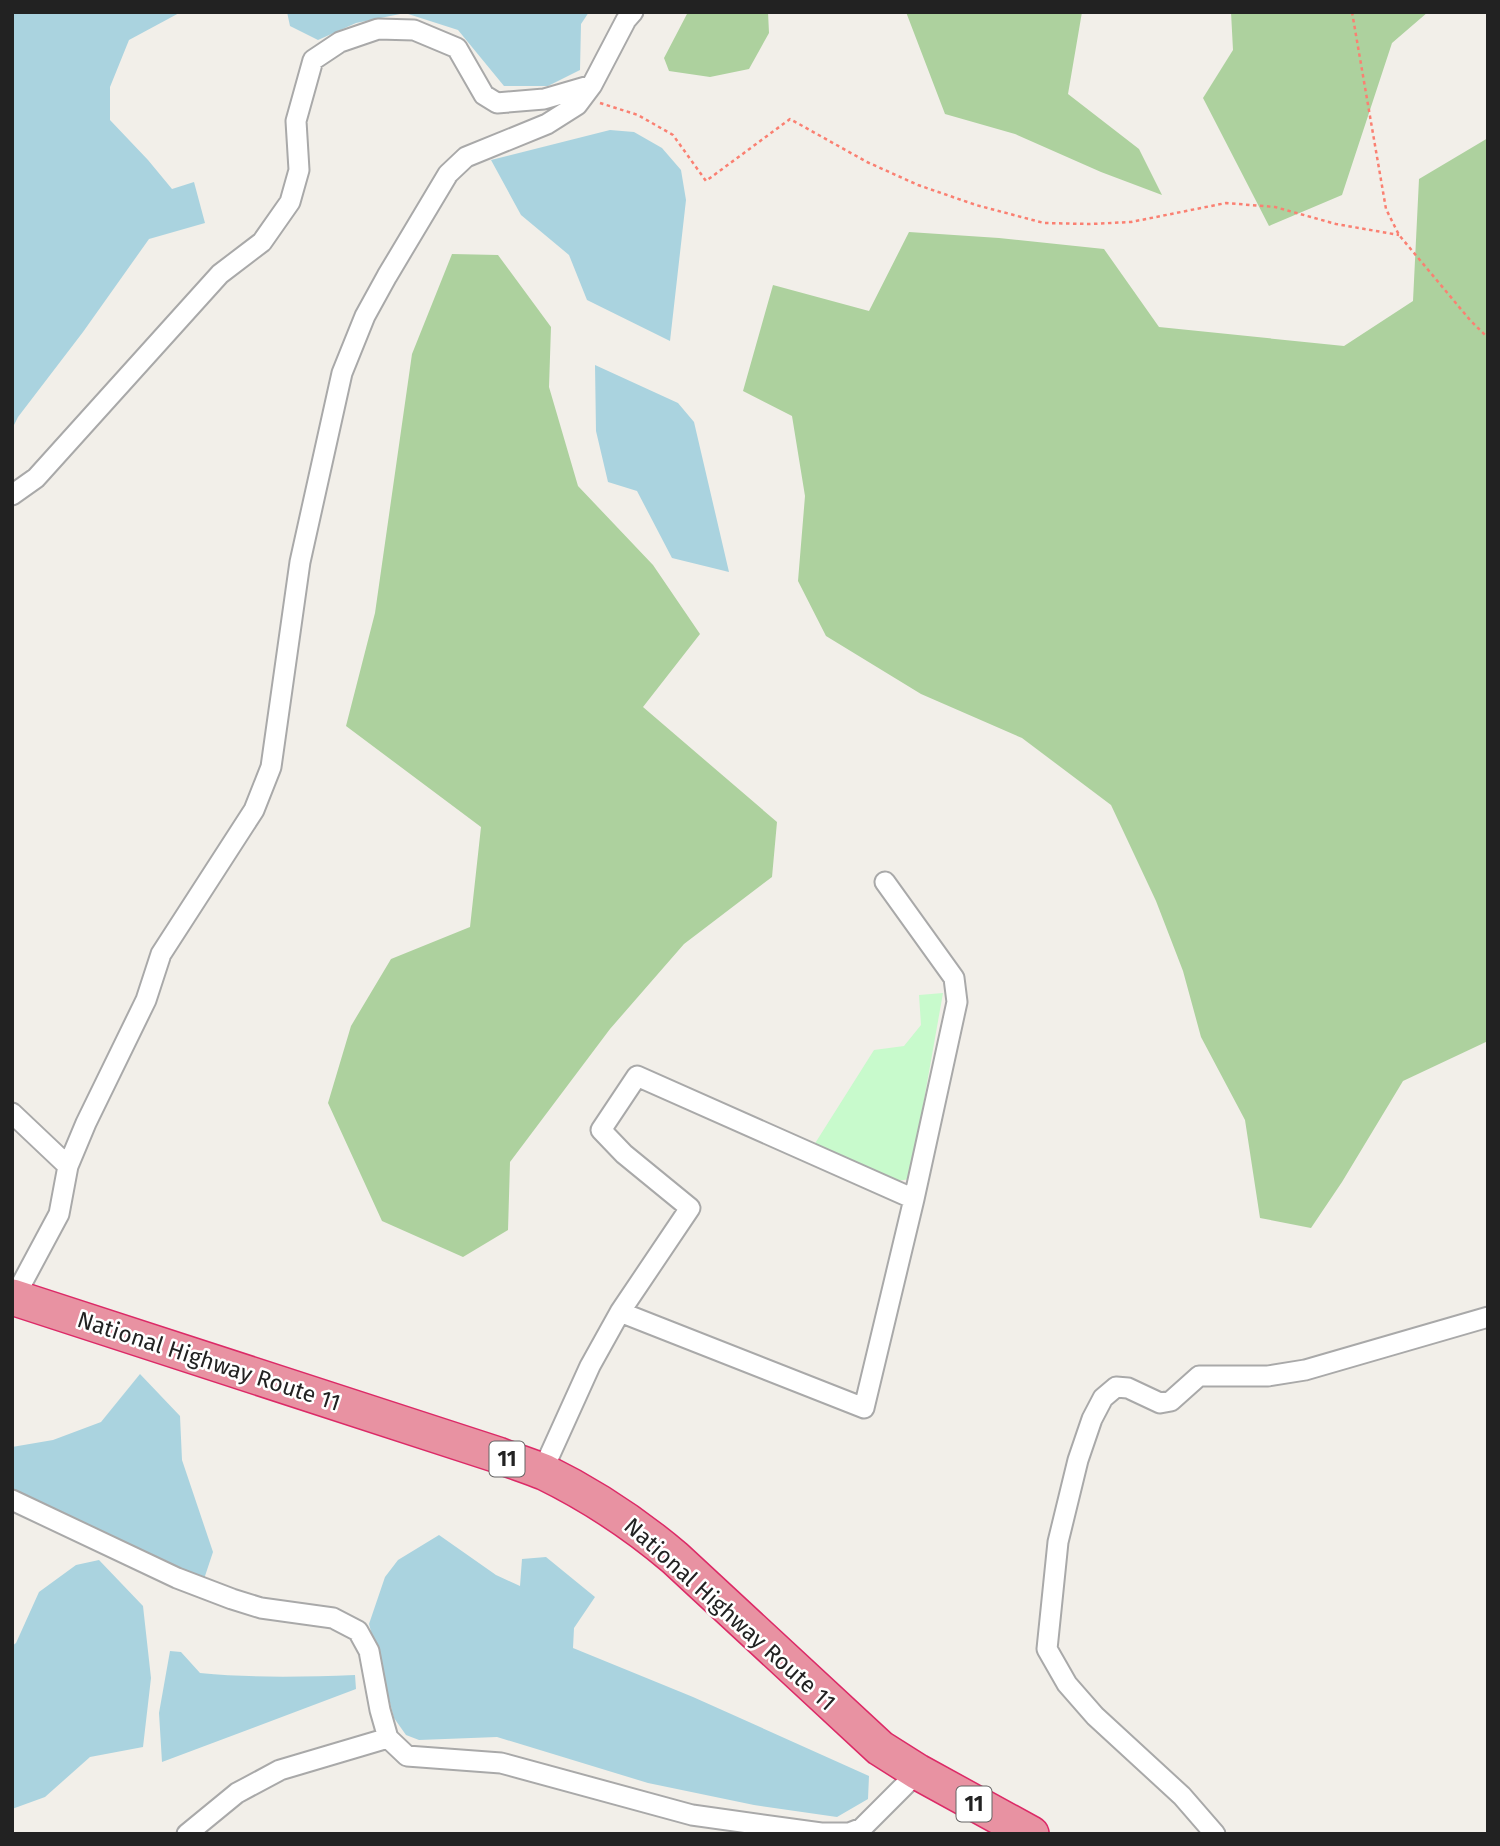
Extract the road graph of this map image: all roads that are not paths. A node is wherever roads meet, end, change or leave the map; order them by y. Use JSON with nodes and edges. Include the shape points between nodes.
{"nodes":[{"id":1,"x":634,"y":12,"type":"edge"},
{"id":2,"x":592,"y":93,"type":"junction"},
{"id":3,"x":12,"y":495,"type":"edge"},
{"id":4,"x":885,"y":883,"type":"dead end"},
{"id":5,"x":12,"y":1113,"type":"edge"},
{"id":6,"x":68,"y":1166,"type":"junction"},
{"id":7,"x":914,"y":1199,"type":"junction"},
{"id":8,"x":13,"y":1300,"type":"edge"},
{"id":9,"x":621,"y":1311,"type":"junction"},
{"id":10,"x":1488,"y":1317,"type":"edge"},
{"id":11,"x":542,"y":1472,"type":"junction"},
{"id":12,"x":12,"y":1500,"type":"edge"},
{"id":13,"x":388,"y":1738,"type":"junction"},
{"id":14,"x":918,"y":1772,"type":"junction"},
{"id":15,"x":187,"y":1834,"type":"edge"},
{"id":16,"x":1031,"y":1834,"type":"edge"},
{"id":17,"x":1214,"y":1834,"type":"edge"}],
"edges":[{"from":1,"to":2,"type":"street"},
{"from":2,"to":3,"type":"street","via":[[497,103],[484,95],[457,48],[414,30],[378,29],[340,43],[313,60],[296,121],[299,170],[290,202],[262,242],[220,274],[36,478]]},
{"from":2,"to":6,"type":"street","via":[[547,124],[466,157],[447,174],[365,316],[342,373],[300,562],[271,767],[254,810],[161,954],[146,1000]]},
{"from":4,"to":7,"type":"street","via":[[954,978],[957,1002]]},
{"from":5,"to":6,"type":"street"},
{"from":6,"to":8,"type":"street","via":[[59,1214]]},
{"from":7,"to":9,"type":"street","via":[[864,1408]]},
{"from":7,"to":9,"type":"street","via":[[637,1076],[601,1130],[690,1208]]},
{"from":8,"to":11,"type":"highway","name":"National Highway Route 11","number":"11"},
{"from":9,"to":11,"type":"street","via":[[590,1366]]},
{"from":10,"to":17,"type":"street","via":[[1304,1370],[1268,1376],[1199,1376],[1171,1401],[1160,1404],[1128,1388],[1116,1387],[1103,1398],[1078,1460],[1058,1542],[1047,1649],[1067,1684],[1095,1716],[1182,1796]]},
{"from":11,"to":14,"type":"highway","name":"National Highway Route 11","number":"11","via":[[648,1535],[880,1748]]},
{"from":12,"to":13,"type":"street","via":[[232,1600],[333,1618],[358,1631],[369,1651]]},
{"from":13,"to":14,"type":"street","via":[[407,1756],[501,1763],[692,1815],[821,1833],[862,1828]]},
{"from":13,"to":15,"type":"street","via":[[280,1770],[237,1794]]},
{"from":14,"to":16,"type":"highway","name":"National Highway Route 11","number":"11"}]}
